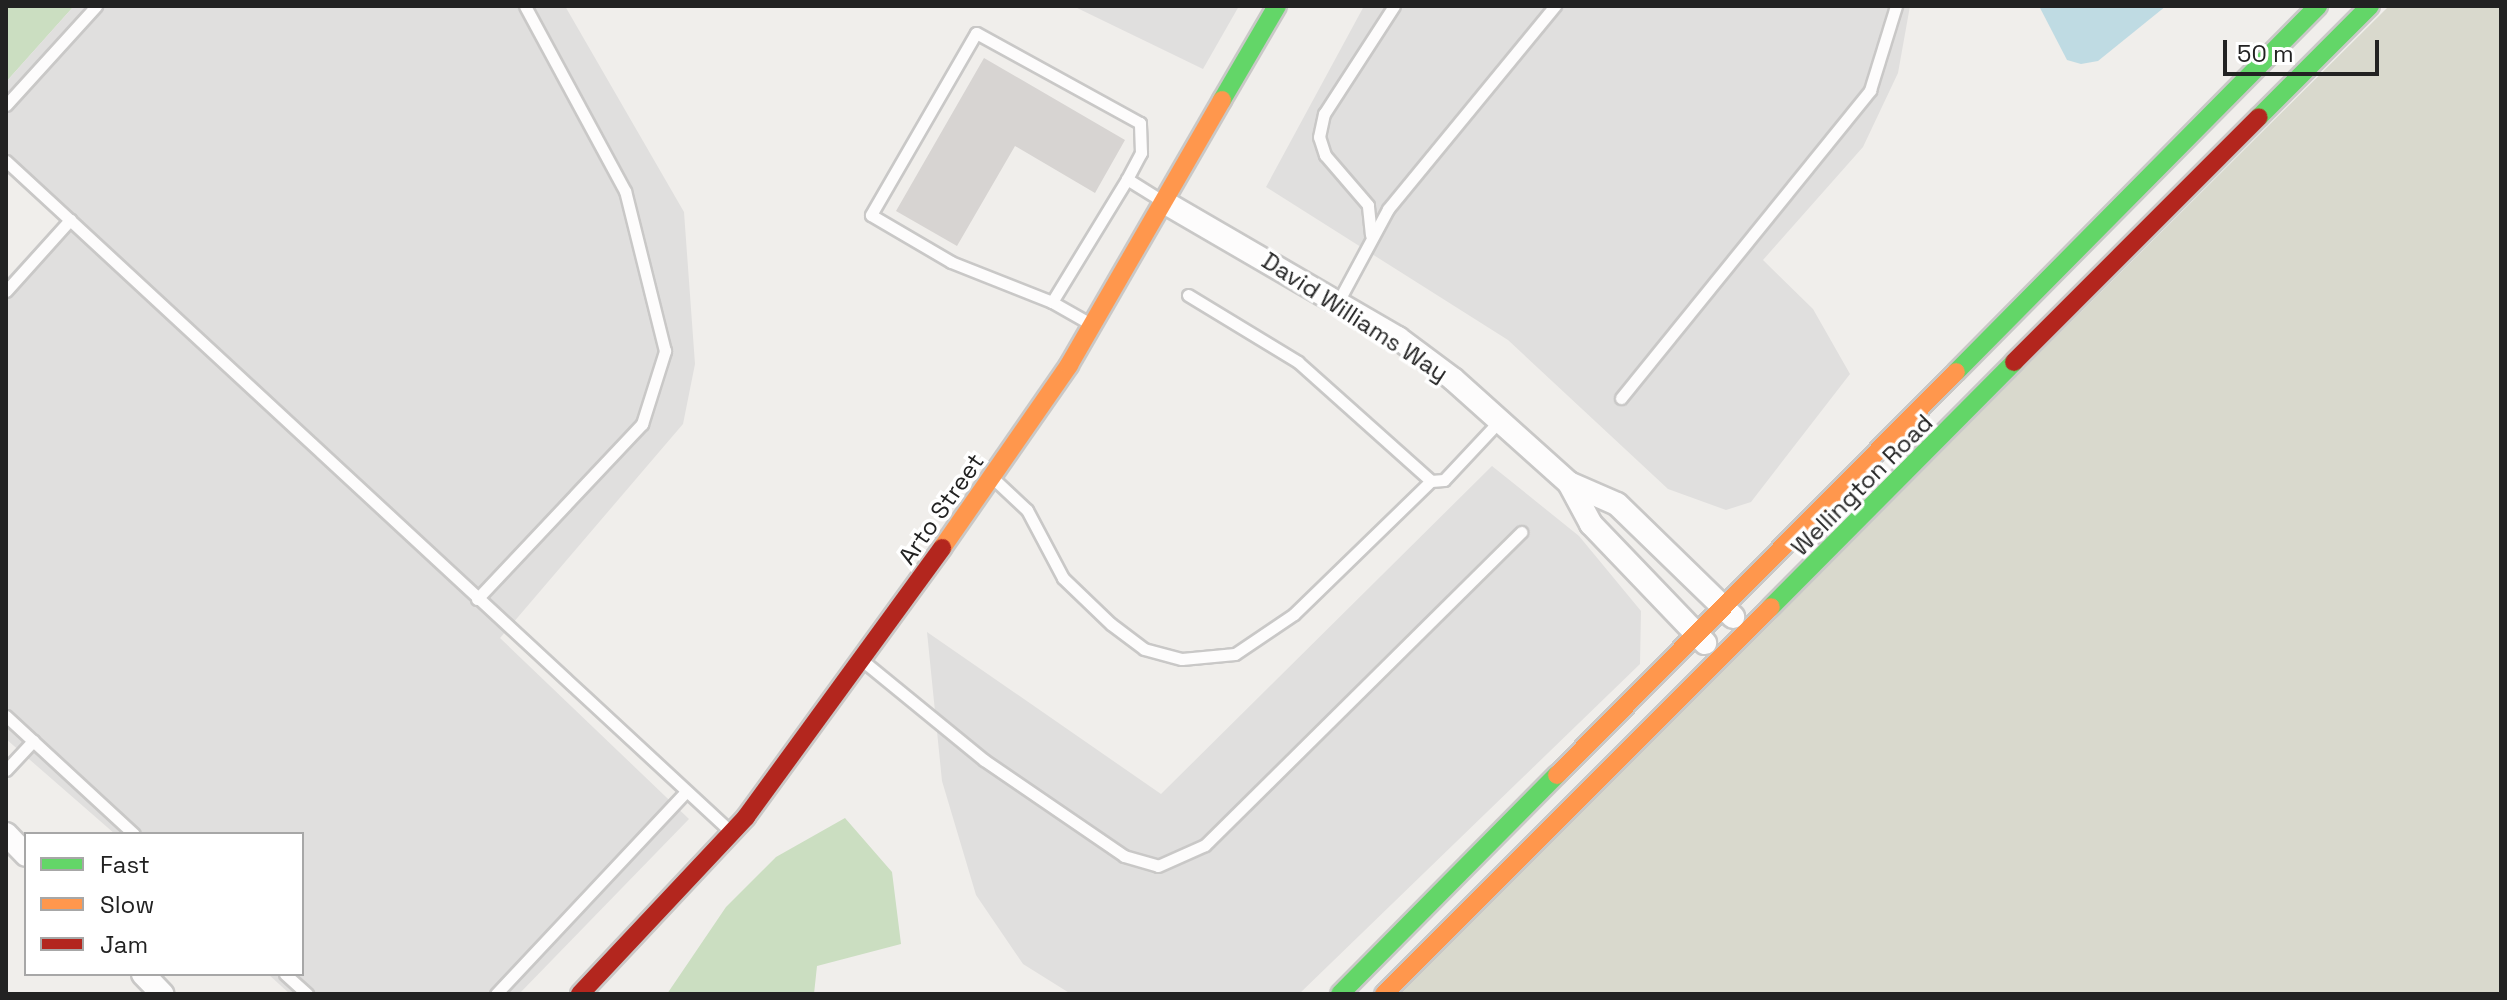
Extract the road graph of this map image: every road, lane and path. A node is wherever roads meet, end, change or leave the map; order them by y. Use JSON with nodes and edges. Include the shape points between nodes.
{"nodes":[{"id":1,"x":96,"y":6,"type":"edge"},
{"id":2,"x":525,"y":6,"type":"edge"},
{"id":3,"x":1277,"y":6,"type":"edge"},
{"id":4,"x":1394,"y":6,"type":"edge"},
{"id":5,"x":1555,"y":6,"type":"edge"},
{"id":6,"x":1896,"y":6,"type":"edge"},
{"id":7,"x":2318,"y":6,"type":"edge"},
{"id":8,"x":2370,"y":6,"type":"edge"},
{"id":9,"x":6,"y":105,"type":"edge"},
{"id":10,"x":6,"y":161,"type":"edge"},
{"id":11,"x":1127,"y":179,"type":"junction"},
{"id":12,"x":1164,"y":202,"type":"junction"},
{"id":13,"x":70,"y":220,"type":"junction"},
{"id":14,"x":1371,"y":235,"type":"junction"},
{"id":15,"x":6,"y":291,"type":"edge"},
{"id":16,"x":1188,"y":295,"type":"dead end"},
{"id":17,"x":1052,"y":302,"type":"junction"},
{"id":18,"x":1338,"y":302,"type":"junction"},
{"id":19,"x":1092,"y":325,"type":"junction"},
{"id":20,"x":1621,"y":398,"type":"dead end"},
{"id":21,"x":1501,"y":419,"type":"junction"},
{"id":22,"x":993,"y":478,"type":"junction"},
{"id":23,"x":1431,"y":481,"type":"junction"},
{"id":24,"x":1569,"y":483,"type":"junction"},
{"id":25,"x":1521,"y":532,"type":"dead end"},
{"id":26,"x":477,"y":599,"type":"junction"},
{"id":27,"x":1723,"y":606,"type":"junction"},
{"id":28,"x":1750,"y":632,"type":"junction"},
{"id":29,"x":1695,"y":633,"type":"junction"},
{"id":30,"x":1722,"y":660,"type":"junction"},
{"id":31,"x":863,"y":661,"type":"junction"},
{"id":32,"x":6,"y":716,"type":"edge"},
{"id":33,"x":33,"y":741,"type":"junction"},
{"id":34,"x":6,"y":770,"type":"edge"},
{"id":35,"x":685,"y":793,"type":"junction"},
{"id":36,"x":132,"y":832,"type":"edge"},
{"id":37,"x":732,"y":833,"type":"junction"},
{"id":38,"x":6,"y":834,"type":"edge"},
{"id":39,"x":24,"y":853,"type":"edge"},
{"id":40,"x":145,"y":976,"type":"edge"},
{"id":41,"x":287,"y":976,"type":"edge"},
{"id":42,"x":162,"y":994,"type":"edge"},
{"id":43,"x":307,"y":994,"type":"edge"},
{"id":44,"x":496,"y":994,"type":"edge"},
{"id":45,"x":580,"y":994,"type":"edge"},
{"id":46,"x":1340,"y":994,"type":"edge"},
{"id":47,"x":1384,"y":994,"type":"edge"}],
"edges":[{"from":1,"to":9,"type":"lane"},
{"from":2,"to":26,"type":"lane","via":[[625,191],[665,351],[642,424]]},
{"from":3,"to":12,"type":"main road","name":"Arto Street"},
{"from":4,"to":14,"type":"lane","via":[[1324,114],[1319,137],[1325,155],[1368,205]]},
{"from":5,"to":14,"type":"lane"},
{"from":6,"to":20,"type":"lane","via":[[1870,90]]},
{"from":7,"to":27,"type":"main road","name":"Wellington Road"},
{"from":8,"to":28,"type":"main road","name":"Wellington Road"},
{"from":10,"to":13,"type":"lane"},
{"from":11,"to":12,"type":"lane"},
{"from":11,"to":17,"type":"lane"},
{"from":11,"to":17,"type":"lane","via":[[1141,153],[1140,123],[976,33],[871,215],[951,262]]},
{"from":12,"to":18,"type":"street","name":"David Williams Way"},
{"from":12,"to":19,"type":"main road","name":"Arto Street"},
{"from":13,"to":15,"type":"lane"},
{"from":13,"to":26,"type":"lane"},
{"from":14,"to":18,"type":"lane"},
{"from":16,"to":23,"type":"lane","via":[[1298,362]]},
{"from":17,"to":19,"type":"lane"},
{"from":18,"to":21,"type":"street","name":"David Williams Way"},
{"from":19,"to":22,"type":"main road","name":"Arto Street"},
{"from":21,"to":23,"type":"lane","via":[[1444,480]]},
{"from":21,"to":24,"type":"street","name":"David Williams Way"},
{"from":22,"to":23,"type":"lane","via":[[1027,510],[1063,578],[1111,624],[1144,649],[1182,659],[1235,654],[1294,614]]},
{"from":22,"to":31,"type":"main road","name":"Arto Street"},
{"from":24,"to":27,"type":"street","name":"David Williams Way","via":[[1617,504]]},
{"from":24,"to":29,"type":"street","name":"David Williams Way","via":[[1591,524]]},
{"from":25,"to":31,"type":"lane","via":[[1205,845],[1158,866],[1124,856],[984,760]]},
{"from":26,"to":35,"type":"lane"},
{"from":27,"to":28,"type":"street","name":"David Williams Way"},
{"from":27,"to":29,"type":"main road","name":"Wellington Road"},
{"from":28,"to":30,"type":"main road","name":"Wellington Road"},
{"from":29,"to":30,"type":"street","name":"David Williams Way"},
{"from":29,"to":46,"type":"main road","name":"Wellington Road"},
{"from":30,"to":47,"type":"main road","name":"Wellington Road"},
{"from":31,"to":37,"type":"main road","name":"Arto Street"},
{"from":32,"to":33,"type":"lane"},
{"from":33,"to":34,"type":"lane"},
{"from":33,"to":36,"type":"lane"},
{"from":35,"to":37,"type":"lane"},
{"from":35,"to":44,"type":"lane"},
{"from":37,"to":45,"type":"main road","name":"Arto Street"},
{"from":38,"to":39,"type":"street"},
{"from":40,"to":42,"type":"street"},
{"from":41,"to":43,"type":"lane"}]}
